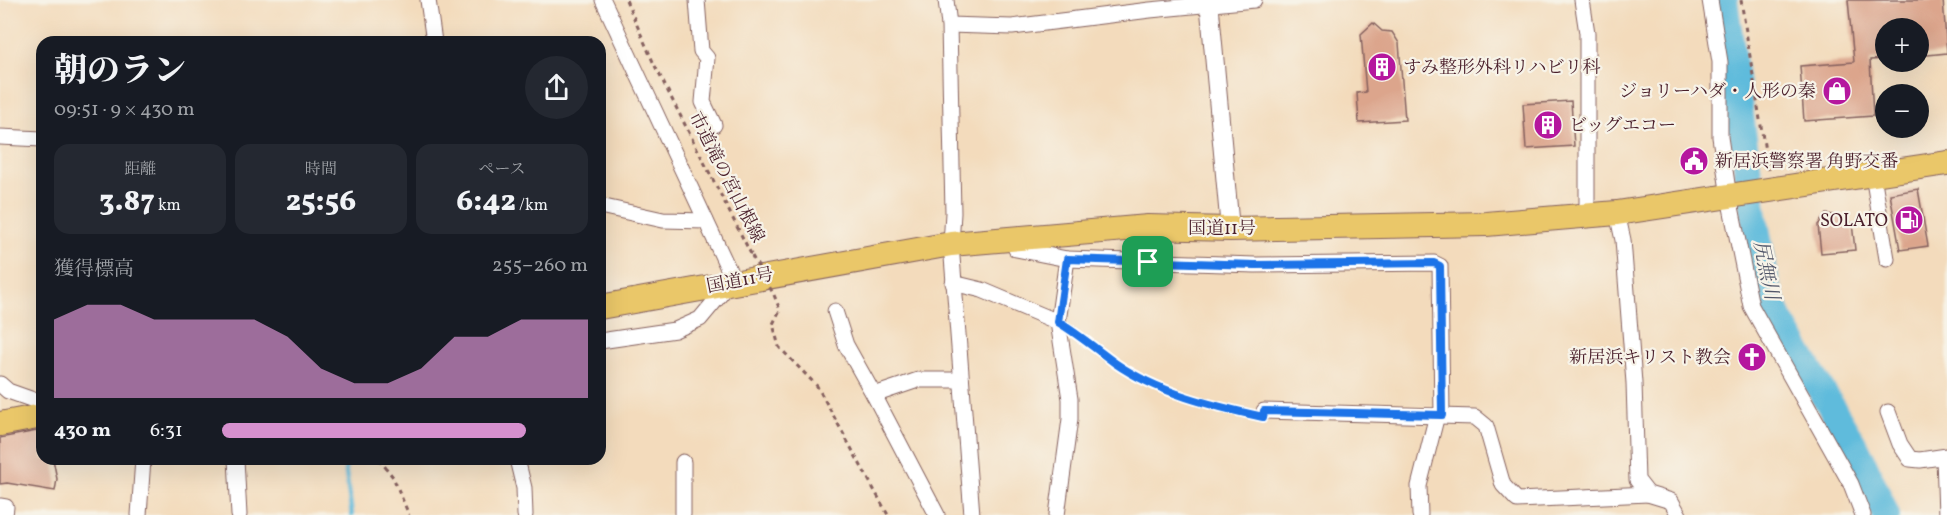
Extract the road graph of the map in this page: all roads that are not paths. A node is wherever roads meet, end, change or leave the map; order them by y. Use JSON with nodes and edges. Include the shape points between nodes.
{"nodes":[{"id":1,"x":428,"y":0,"type":"edge"},
{"id":2,"x":603,"y":0,"type":"edge"},
{"id":3,"x":697,"y":0,"type":"edge"},
{"id":4,"x":946,"y":0,"type":"edge"},
{"id":5,"x":1254,"y":0,"type":"edge"},
{"id":6,"x":1582,"y":0,"type":"edge"},
{"id":7,"x":1710,"y":0,"type":"edge"},
{"id":8,"x":1209,"y":2,"type":"edge"},
{"id":9,"x":949,"y":25,"type":"junction"},
{"id":10,"x":433,"y":36,"type":"edge"},
{"id":11,"x":714,"y":125,"type":"dead end"},
{"id":12,"x":0,"y":137,"type":"edge"},
{"id":13,"x":36,"y":139,"type":"edge"},
{"id":14,"x":1947,"y":163,"type":"edge"},
{"id":15,"x":1873,"y":175,"type":"junction"},
{"id":16,"x":1734,"y":196,"type":"junction"},
{"id":17,"x":606,"y":207,"type":"edge"},
{"id":18,"x":1617,"y":213,"type":"junction"},
{"id":19,"x":1587,"y":216,"type":"junction"},
{"id":20,"x":706,"y":221,"type":"junction"},
{"id":21,"x":1230,"y":229,"type":"junction"},
{"id":22,"x":1011,"y":237,"type":"junction"},
{"id":23,"x":951,"y":244,"type":"junction"},
{"id":24,"x":1067,"y":259,"type":"junction"},
{"id":25,"x":1887,"y":259,"type":"dead end"},
{"id":26,"x":732,"y":282,"type":"junction"},
{"id":27,"x":953,"y":283,"type":"junction"},
{"id":28,"x":606,"y":306,"type":"edge"},
{"id":29,"x":835,"y":311,"type":"dead end"},
{"id":30,"x":1058,"y":322,"type":"junction"},
{"id":31,"x":606,"y":340,"type":"edge"},
{"id":32,"x":961,"y":380,"type":"junction"},
{"id":33,"x":0,"y":384,"type":"edge"},
{"id":34,"x":874,"y":395,"type":"junction"},
{"id":35,"x":36,"y":401,"type":"edge"},
{"id":36,"x":1264,"y":411,"type":"road end"},
{"id":37,"x":1888,"y":412,"type":"dead end"},
{"id":38,"x":1439,"y":415,"type":"junction"},
{"id":39,"x":36,"y":417,"type":"edge"},
{"id":40,"x":0,"y":424,"type":"edge"},
{"id":41,"x":1946,"y":456,"type":"edge"},
{"id":42,"x":682,"y":462,"type":"dead end"},
{"id":43,"x":143,"y":465,"type":"edge"},
{"id":44,"x":236,"y":465,"type":"edge"},
{"id":45,"x":518,"y":465,"type":"edge"},
{"id":46,"x":1648,"y":494,"type":"junction"},
{"id":47,"x":0,"y":506,"type":"edge"},
{"id":48,"x":1517,"y":508,"type":"edge"},
{"id":49,"x":5,"y":515,"type":"edge"},
{"id":50,"x":139,"y":515,"type":"edge"},
{"id":51,"x":239,"y":515,"type":"edge"},
{"id":52,"x":525,"y":515,"type":"edge"},
{"id":53,"x":683,"y":515,"type":"edge"},
{"id":54,"x":937,"y":515,"type":"edge"},
{"id":55,"x":972,"y":515,"type":"edge"},
{"id":56,"x":1057,"y":515,"type":"edge"},
{"id":57,"x":1420,"y":515,"type":"edge"},
{"id":58,"x":1679,"y":515,"type":"edge"},
{"id":59,"x":1863,"y":515,"type":"edge"},
{"id":60,"x":1946,"y":515,"type":"edge"}],
"edges":[{"from":1,"to":10,"type":"street"},
{"from":2,"to":20,"type":"street"},
{"from":3,"to":11,"type":"street","via":[[701,51],[707,58],[703,102]]},
{"from":4,"to":9,"type":"street"},
{"from":5,"to":8,"type":"street"},
{"from":6,"to":19,"type":"street","via":[[1587,33]]},
{"from":7,"to":16,"type":"street","via":[[1720,62],[1720,137]]},
{"from":8,"to":9,"type":"street","via":[[1012,27]]},
{"from":8,"to":21,"type":"street"},
{"from":9,"to":23,"type":"street"},
{"from":12,"to":13,"type":"street"},
{"from":14,"to":15,"type":"highway"},
{"from":15,"to":16,"type":"highway","name":"国道11号"},
{"from":15,"to":25,"type":"street"},
{"from":16,"to":18,"type":"highway","name":"国道11号"},
{"from":16,"to":59,"type":"street","via":[[1751,306],[1851,484]]},
{"from":17,"to":20,"type":"street","via":[[663,220]]},
{"from":18,"to":19,"type":"highway","name":"国道11号"},
{"from":18,"to":46,"type":"street","via":[[1623,240],[1634,383],[1637,480]]},
{"from":19,"to":21,"type":"highway","name":"国道11号","via":[[1486,224]]},
{"from":20,"to":26,"type":"street"},
{"from":21,"to":22,"type":"highway","name":"国道11号","via":[[1148,227]]},
{"from":22,"to":23,"type":"highway","name":"国道11号"},
{"from":22,"to":24,"type":"street","via":[[1016,249]]},
{"from":23,"to":26,"type":"highway","name":"国道11号"},
{"from":23,"to":27,"type":"street"},
{"from":24,"to":30,"type":"street"},
{"from":24,"to":38,"type":"street","via":[[1255,265],[1434,263],[1440,266]]},
{"from":26,"to":28,"type":"highway","name":"国道11号"},
{"from":26,"to":31,"type":"street","via":[[700,319],[675,330]]},
{"from":27,"to":30,"type":"street","via":[[982,290]]},
{"from":27,"to":32,"type":"street"},
{"from":29,"to":34,"type":"street","via":[[846,345]]},
{"from":30,"to":56,"type":"street","via":[[1070,419]]},
{"from":32,"to":34,"type":"street","via":[[918,380]]},
{"from":32,"to":55,"type":"street"},
{"from":33,"to":35,"type":"street"},
{"from":34,"to":54,"type":"street"},
{"from":36,"to":38,"type":"street"},
{"from":37,"to":41,"type":"street","via":[[1905,454],[1920,460]]},
{"from":38,"to":48,"type":"street","via":[[1475,417],[1486,426],[1503,484]]},
{"from":38,"to":57,"type":"street","via":[[1419,486]]},
{"from":39,"to":40,"type":"highway"},
{"from":41,"to":60,"type":"street"},
{"from":42,"to":53,"type":"street"},
{"from":43,"to":50,"type":"street"},
{"from":44,"to":51,"type":"street"},
{"from":45,"to":52,"type":"street"},
{"from":46,"to":48,"type":"street"},
{"from":46,"to":58,"type":"street","via":[[1671,501]]},
{"from":47,"to":49,"type":"street","via":[[6,507]]}]}
